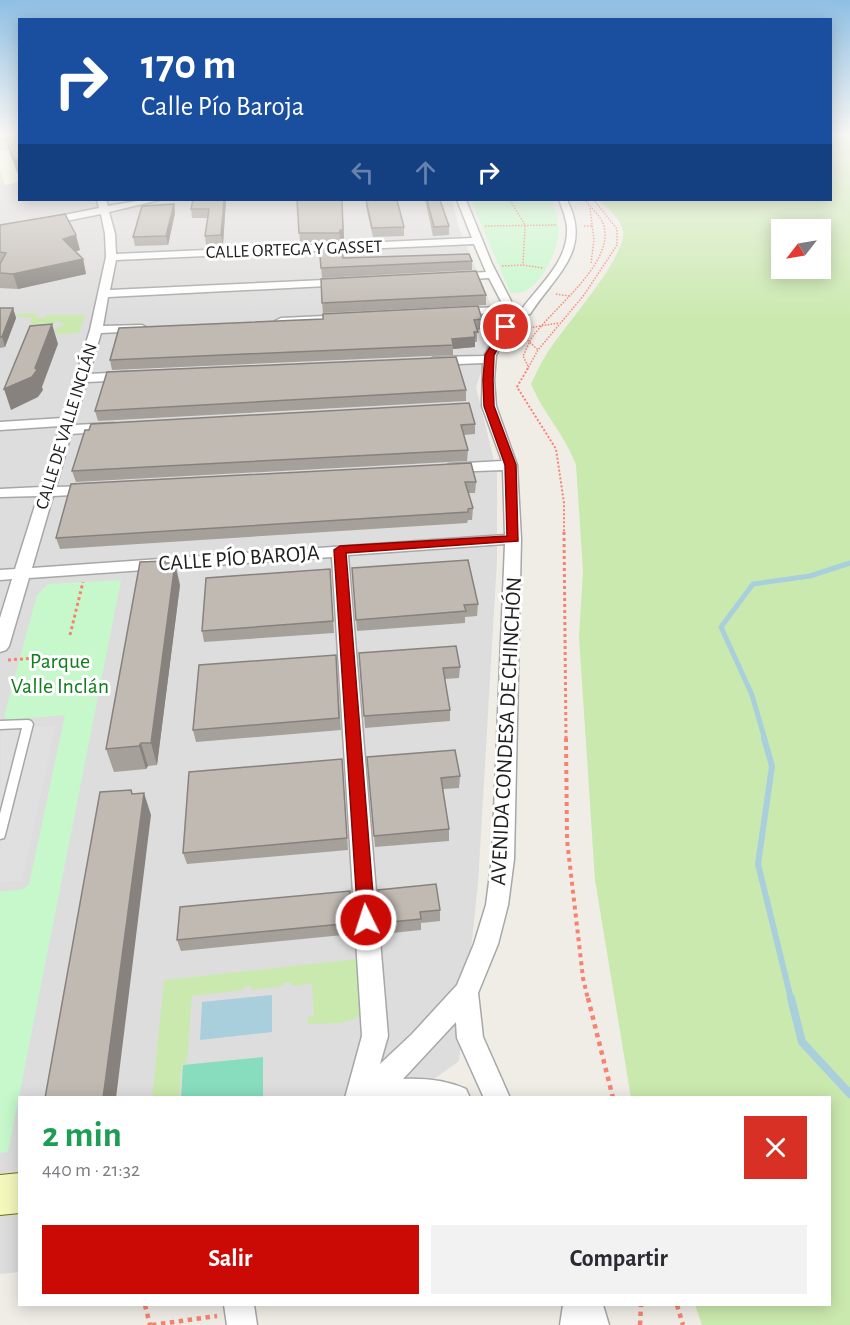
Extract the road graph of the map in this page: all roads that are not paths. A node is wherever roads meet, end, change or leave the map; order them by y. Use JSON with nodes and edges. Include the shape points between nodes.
{"nodes":[{"id":1,"x":142,"y":201,"type":"edge"},
{"id":2,"x":462,"y":201,"type":"edge"},
{"id":3,"x":563,"y":201,"type":"edge"},
{"id":4,"x":104,"y":204,"type":"edge"},
{"id":5,"x":0,"y":224,"type":"edge"},
{"id":6,"x":0,"y":231,"type":"edge"},
{"id":7,"x":477,"y":241,"type":"junction"},
{"id":8,"x":111,"y":257,"type":"junction"},
{"id":9,"x":490,"y":271,"type":"junction"},
{"id":10,"x":445,"y":277,"type":"edge"},
{"id":11,"x":363,"y":281,"type":"edge"},
{"id":12,"x":104,"y":294,"type":"junction"},
{"id":13,"x":513,"y":307,"type":"junction"},
{"id":14,"x":440,"y":313,"type":"edge"},
{"id":15,"x":357,"y":317,"type":"edge"},
{"id":16,"x":274,"y":321,"type":"edge"},
{"id":17,"x":156,"y":327,"type":"edge"},
{"id":18,"x":96,"y":330,"type":"junction"},
{"id":19,"x":489,"y":359,"type":"junction"},
{"id":20,"x":419,"y":362,"type":"edge"},
{"id":21,"x":139,"y":375,"type":"edge"},
{"id":22,"x":81,"y":378,"type":"junction"},
{"id":23,"x":0,"y":426,"type":"edge"},
{"id":24,"x":66,"y":426,"type":"junction"},
{"id":25,"x":123,"y":426,"type":"edge"},
{"id":26,"x":510,"y":465,"type":"junction"},
{"id":27,"x":439,"y":469,"type":"edge"},
{"id":28,"x":105,"y":489,"type":"edge"},
{"id":29,"x":0,"y":493,"type":"edge"},
{"id":30,"x":45,"y":493,"type":"junction"},
{"id":31,"x":513,"y":539,"type":"junction"},
{"id":32,"x":340,"y":550,"type":"junction"},
{"id":33,"x":22,"y":573,"type":"junction"},
{"id":34,"x":0,"y":574,"type":"edge"},
{"id":35,"x":0,"y":646,"type":"edge"},
{"id":36,"x":0,"y":725,"type":"edge"},
{"id":37,"x":0,"y":835,"type":"edge"},
{"id":38,"x":466,"y":993,"type":"junction"},
{"id":39,"x":361,"y":1096,"type":"edge"},
{"id":40,"x":363,"y":1096,"type":"edge"},
{"id":41,"x":370,"y":1096,"type":"edge"},
{"id":42,"x":450,"y":1096,"type":"edge"},
{"id":43,"x":496,"y":1096,"type":"edge"},
{"id":44,"x":18,"y":1193,"type":"edge"},
{"id":45,"x":0,"y":1196,"type":"edge"},
{"id":46,"x":578,"y":1306,"type":"edge"},
{"id":47,"x":588,"y":1306,"type":"edge"},
{"id":48,"x":575,"y":1325,"type":"edge"},
{"id":49,"x":594,"y":1325,"type":"edge"}],
"edges":[{"from":1,"to":4,"type":"street"},
{"from":2,"to":7,"type":"street"},
{"from":3,"to":13,"type":"street","name":"AVENIDA CONDESA DE CHINCHÓN","via":[[569,211],[572,235],[566,259],[539,296]]},
{"from":4,"to":5,"type":"street"},
{"from":4,"to":6,"type":"street"},
{"from":4,"to":8,"type":"street","name":"CALLE DE VALLE INCLÁN"},
{"from":7,"to":8,"type":"street","name":"CALLE ORTEGA Y GASSET"},
{"from":7,"to":9,"type":"street"},
{"from":8,"to":12,"type":"street","name":"CALLE DE VALLE INCLÁN"},
{"from":9,"to":10,"type":"street"},
{"from":9,"to":13,"type":"street"},
{"from":11,"to":12,"type":"street"},
{"from":12,"to":18,"type":"street","name":"CALLE DE VALLE INCLÁN"},
{"from":13,"to":14,"type":"street"},
{"from":13,"to":19,"type":"street","name":"AVENIDA CONDESA DE CHINCHÓN"},
{"from":15,"to":16,"type":"street"},
{"from":17,"to":18,"type":"street"},
{"from":18,"to":22,"type":"street","name":"CALLE DE VALLE INCLÁN"},
{"from":19,"to":20,"type":"street"},
{"from":19,"to":26,"type":"street","name":"AVENIDA CONDESA DE CHINCHÓN","via":[[483,406]]},
{"from":21,"to":22,"type":"street"},
{"from":22,"to":24,"type":"street","name":"CALLE DE VALLE INCLÁN"},
{"from":23,"to":24,"type":"street"},
{"from":24,"to":25,"type":"street"},
{"from":24,"to":30,"type":"street","name":"CALLE DE VALLE INCLÁN"},
{"from":26,"to":27,"type":"street"},
{"from":26,"to":31,"type":"street","name":"AVENIDA CONDESA DE CHINCHÓN"},
{"from":28,"to":30,"type":"street"},
{"from":29,"to":30,"type":"street"},
{"from":30,"to":33,"type":"street","name":"CALLE DE VALLE INCLÁN"},
{"from":31,"to":32,"type":"street","name":"CALLE PÍO BAROJA"},
{"from":31,"to":38,"type":"street","name":"AVENIDA CONDESA DE CHINCHÓN","via":[[503,859],[497,905]]},
{"from":32,"to":33,"type":"street","name":"CALLE PÍO BAROJA"},
{"from":32,"to":39,"type":"street","via":[[375,1036]]},
{"from":33,"to":34,"type":"street","name":"CALLE PÍO BAROJA"},
{"from":33,"to":35,"type":"street","name":"CALLE DE VALLE INCLÁN"},
{"from":36,"to":37,"type":"lane","via":[[28,724]]},
{"from":38,"to":40,"type":"street","name":"AVENIDA CONDESA DE CHINCHÓN","via":[[421,1043]]},
{"from":38,"to":43,"type":"street","name":"AVENIDA CONDESA DE CHINCHÓN","via":[[470,1038]]},
{"from":41,"to":42,"type":"street","via":[[399,1090]]},
{"from":44,"to":45,"type":"street"},
{"from":46,"to":48,"type":"street"},
{"from":47,"to":49,"type":"street"}]}
